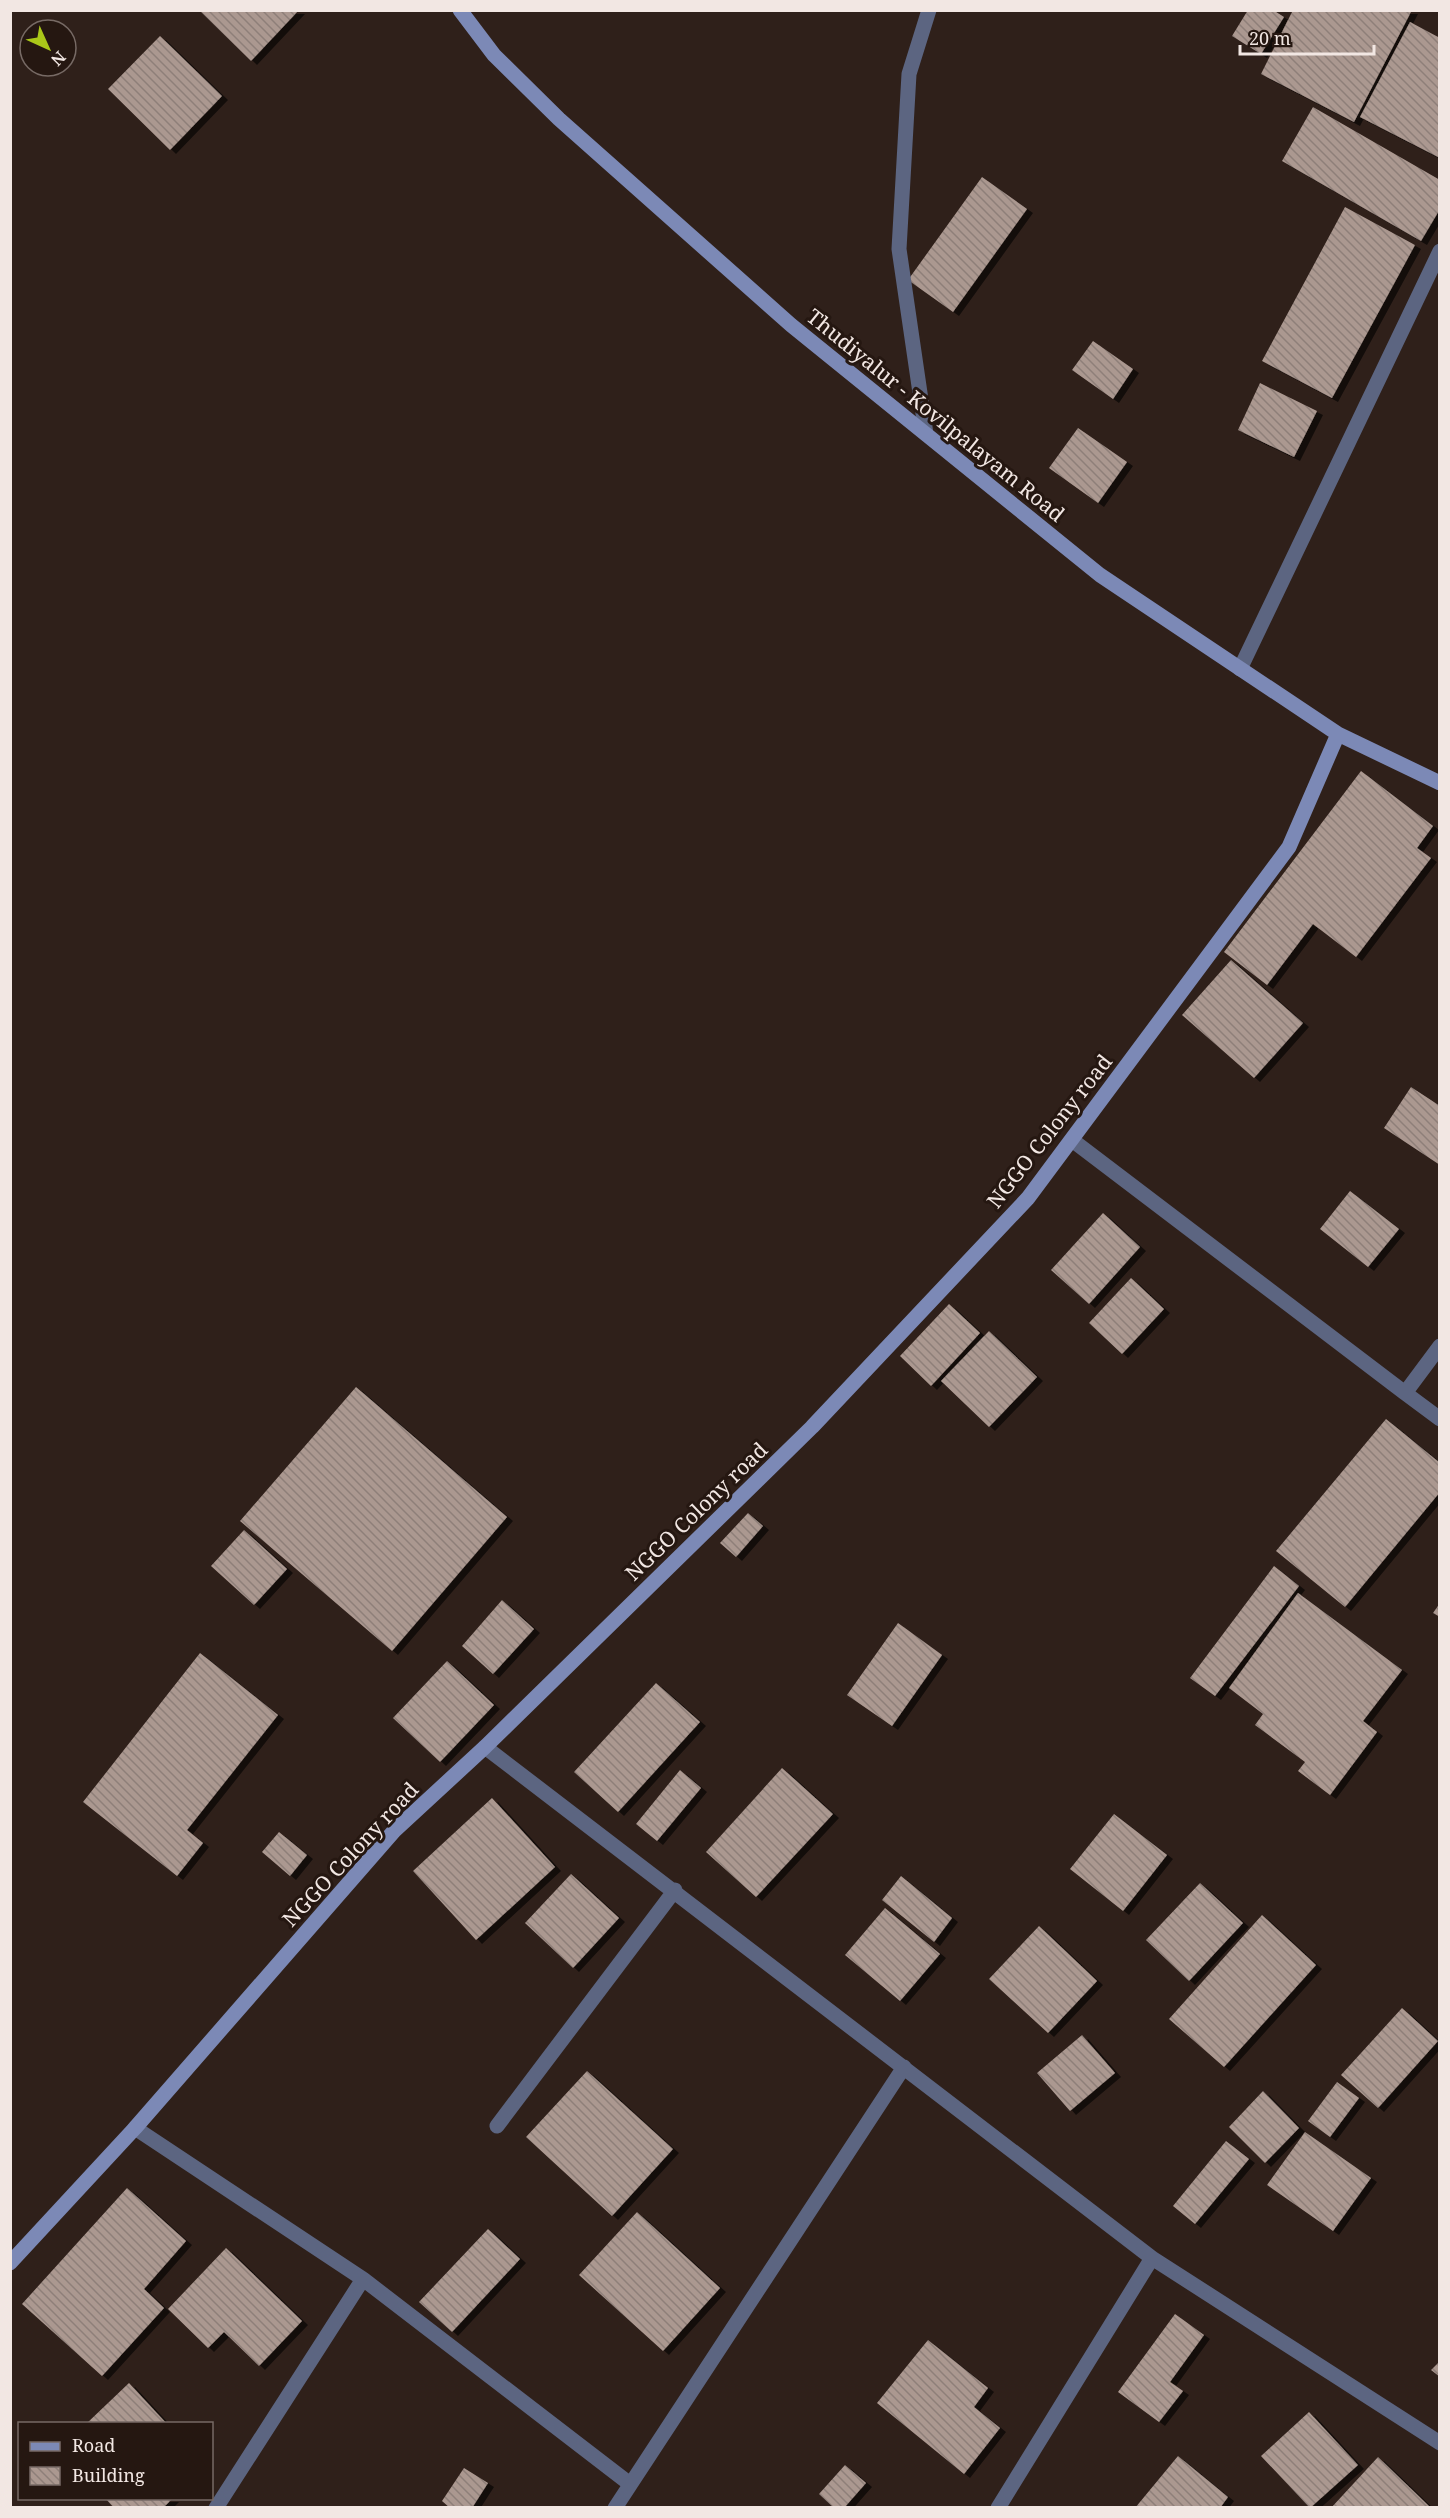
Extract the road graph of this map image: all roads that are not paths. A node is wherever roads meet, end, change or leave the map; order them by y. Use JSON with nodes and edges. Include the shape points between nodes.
{"nodes":[{"id":1,"x":460,"y":10,"type":"edge"},
{"id":2,"x":928,"y":10,"type":"edge"},
{"id":3,"x":1440,"y":251,"type":"edge"},
{"id":4,"x":926,"y":434,"type":"junction"},
{"id":5,"x":1240,"y":669,"type":"junction"},
{"id":6,"x":1338,"y":734,"type":"junction"},
{"id":7,"x":1440,"y":783,"type":"edge"},
{"id":8,"x":1072,"y":1140,"type":"junction"},
{"id":9,"x":1440,"y":1346,"type":"edge"},
{"id":10,"x":1405,"y":1393,"type":"junction"},
{"id":11,"x":1440,"y":1419,"type":"edge"},
{"id":12,"x":485,"y":1747,"type":"junction"},
{"id":13,"x":675,"y":1890,"type":"junction"},
{"id":14,"x":904,"y":2067,"type":"junction"},
{"id":15,"x":497,"y":2126,"type":"dead end"},
{"id":16,"x":135,"y":2128,"type":"junction"},
{"id":17,"x":1152,"y":2258,"type":"junction"},
{"id":18,"x":10,"y":2263,"type":"edge"},
{"id":19,"x":363,"y":2279,"type":"junction"},
{"id":20,"x":1440,"y":2443,"type":"edge"},
{"id":21,"x":630,"y":2484,"type":"junction"},
{"id":22,"x":216,"y":2508,"type":"edge"},
{"id":23,"x":615,"y":2508,"type":"edge"},
{"id":24,"x":998,"y":2508,"type":"edge"}],
"edges":[{"from":1,"to":4,"type":"street","name":"Thudiyalur - Kovilpalayam Road","via":[[494,55],[559,119],[791,325]]},
{"from":2,"to":4,"type":"street","via":[[909,74],[898,249]]},
{"from":3,"to":5,"type":"street"},
{"from":4,"to":5,"type":"street","name":"Thudiyalur - Kovilpalayam Road","via":[[1100,575]]},
{"from":5,"to":6,"type":"street","name":"Thudiyalur - Kovilpalayam Road"},
{"from":6,"to":7,"type":"street","name":"Thudiyalur - Kovilpalayam Road"},
{"from":6,"to":8,"type":"street","name":"NGGO Colony road","via":[[1289,847]]},
{"from":8,"to":10,"type":"street"},
{"from":8,"to":12,"type":"street","name":"NGGO Colony road","via":[[1028,1198],[813,1427]]},
{"from":9,"to":10,"type":"street"},
{"from":10,"to":11,"type":"street"},
{"from":12,"to":13,"type":"street"},
{"from":12,"to":16,"type":"street","name":"NGGO Colony road","via":[[394,1831]]},
{"from":13,"to":14,"type":"street"},
{"from":13,"to":15,"type":"street"},
{"from":14,"to":17,"type":"street"},
{"from":14,"to":21,"type":"street"},
{"from":16,"to":18,"type":"street","name":"NGGO Colony road"},
{"from":16,"to":19,"type":"street"},
{"from":17,"to":20,"type":"street"},
{"from":17,"to":24,"type":"street"},
{"from":19,"to":21,"type":"street"},
{"from":19,"to":22,"type":"street"},
{"from":21,"to":23,"type":"street"}]}
